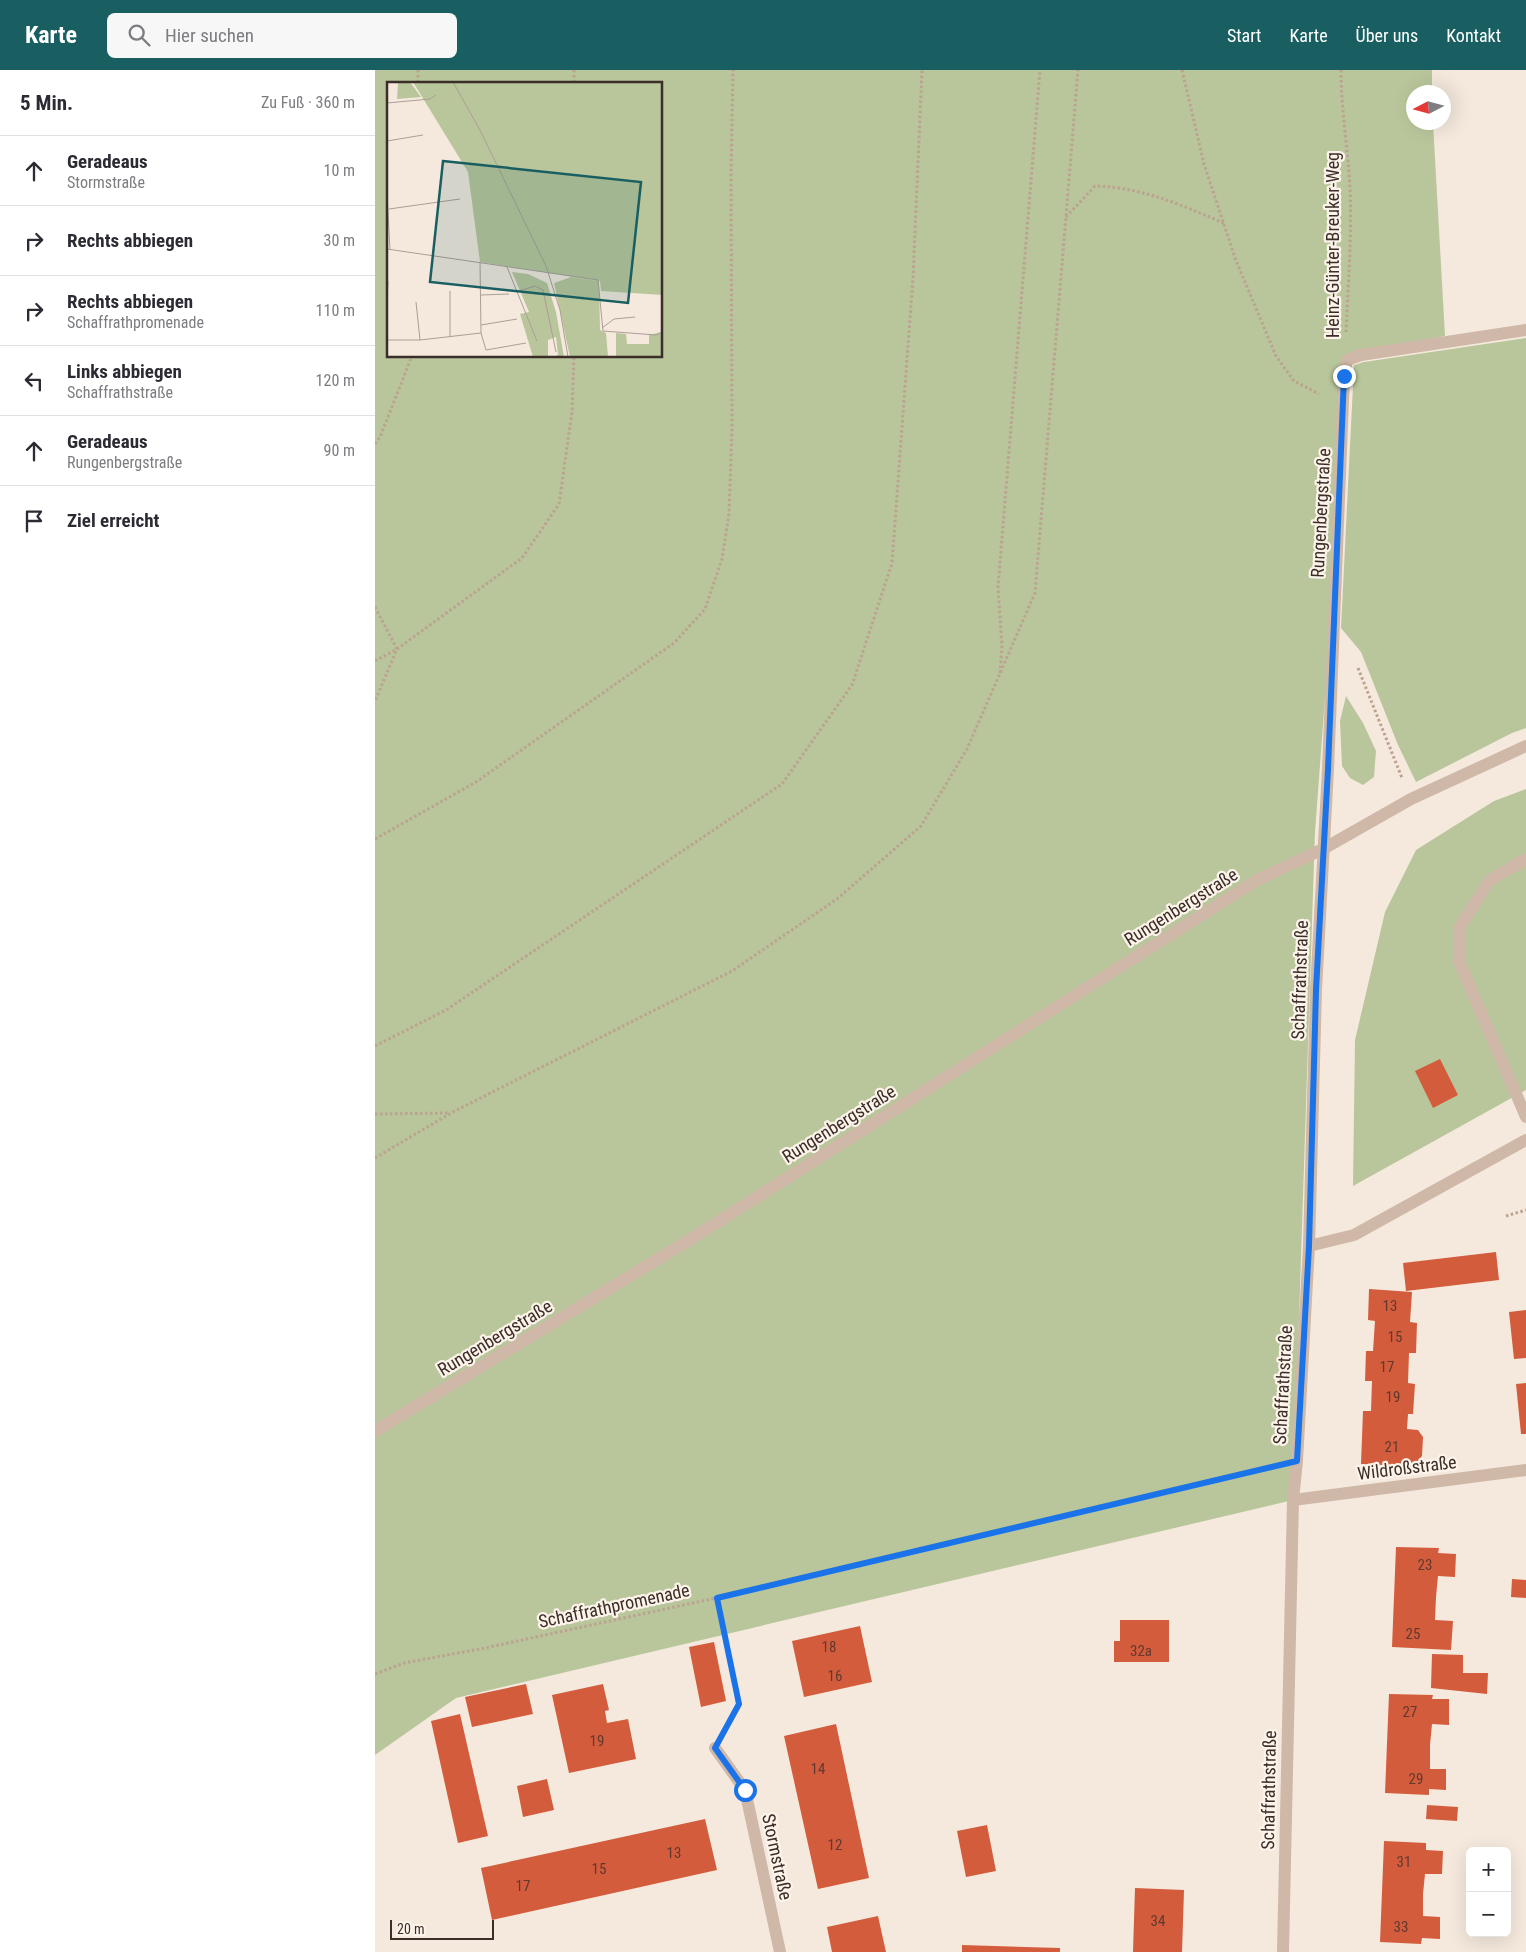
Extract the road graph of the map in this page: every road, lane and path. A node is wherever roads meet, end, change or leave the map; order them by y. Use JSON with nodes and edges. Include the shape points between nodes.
{"nodes":[{"id":1,"x":733,"y":70,"type":"edge"},
{"id":2,"x":922,"y":70,"type":"edge"},
{"id":3,"x":1040,"y":70,"type":"edge"},
{"id":4,"x":1078,"y":70,"type":"edge"},
{"id":5,"x":1182,"y":70,"type":"edge"},
{"id":6,"x":1341,"y":70,"type":"edge"},
{"id":7,"x":1066,"y":218,"type":"junction"},
{"id":8,"x":1224,"y":223,"type":"junction"},
{"id":9,"x":1526,"y":330,"type":"edge"},
{"id":10,"x":411,"y":358,"type":"edge"},
{"id":11,"x":574,"y":358,"type":"edge"},
{"id":12,"x":1347,"y":360,"type":"junction"},
{"id":13,"x":1344,"y":408,"type":"junction"},
{"id":14,"x":375,"y":444,"type":"edge"},
{"id":15,"x":375,"y":607,"type":"edge"},
{"id":16,"x":1333,"y":631,"type":"junction"},
{"id":17,"x":397,"y":649,"type":"junction"},
{"id":18,"x":375,"y":661,"type":"edge"},
{"id":19,"x":1000,"y":677,"type":"junction"},
{"id":20,"x":375,"y":701,"type":"edge"},
{"id":21,"x":1526,"y":746,"type":"edge"},
{"id":22,"x":1411,"y":799,"type":"junction"},
{"id":23,"x":375,"y":839,"type":"edge"},
{"id":24,"x":1323,"y":849,"type":"junction"},
{"id":25,"x":1526,"y":859,"type":"edge"},
{"id":26,"x":375,"y":1046,"type":"edge"},
{"id":27,"x":451,"y":1112,"type":"junction"},
{"id":28,"x":375,"y":1114,"type":"edge"},
{"id":29,"x":1526,"y":1117,"type":"edge"},
{"id":30,"x":1526,"y":1140,"type":"edge"},
{"id":31,"x":375,"y":1158,"type":"edge"},
{"id":32,"x":1526,"y":1210,"type":"edge"},
{"id":33,"x":1506,"y":1216,"type":"dead end"},
{"id":34,"x":1309,"y":1246,"type":"junction"},
{"id":35,"x":375,"y":1432,"type":"edge"},
{"id":36,"x":1297,"y":1461,"type":"junction"},
{"id":37,"x":1526,"y":1470,"type":"edge"},
{"id":38,"x":1293,"y":1500,"type":"junction"},
{"id":39,"x":717,"y":1598,"type":"junction"},
{"id":40,"x":375,"y":1674,"type":"edge"},
{"id":41,"x":715,"y":1748,"type":"joint"},
{"id":42,"x":780,"y":1952,"type":"edge"},
{"id":43,"x":1283,"y":1952,"type":"edge"}],
"edges":[{"from":1,"to":23,"type":"path","via":[[729,514],[722,559],[705,609],[674,643],[476,782]]},
{"from":2,"to":26,"type":"path","via":[[913,278],[892,563],[852,685],[782,784],[446,1010]]},
{"from":3,"to":19,"type":"path","via":[[998,587],[1002,646]]},
{"from":4,"to":7,"type":"path"},
{"from":5,"to":8,"type":"path","via":[[1204,164]]},
{"from":6,"to":12,"type":"path","name":"Heinz-Günter-Breuker-Weg","via":[[1350,190]]},
{"from":7,"to":8,"type":"path","via":[[1095,186],[1157,195]]},
{"from":7,"to":19,"type":"path","via":[[1035,593]]},
{"from":8,"to":13,"type":"path","via":[[1276,356],[1294,381]]},
{"from":9,"to":12,"type":"street","via":[[1361,354]]},
{"from":10,"to":14,"type":"path"},
{"from":11,"to":17,"type":"path","via":[[571,412],[559,504],[522,558]]},
{"from":12,"to":13,"type":"street","name":"Rungenbergstraße"},
{"from":13,"to":16,"type":"street","name":"Rungenbergstraße"},
{"from":15,"to":17,"type":"path"},
{"from":16,"to":22,"type":"path","via":[[1353,654]]},
{"from":16,"to":24,"type":"street","name":"Rungenbergstraße"},
{"from":17,"to":18,"type":"path"},
{"from":17,"to":20,"type":"path"},
{"from":19,"to":27,"type":"path","via":[[967,749],[921,826],[837,899],[732,971]]},
{"from":21,"to":22,"type":"street","name":"Rungenbergstraße"},
{"from":22,"to":24,"type":"street","name":"Rungenbergstraße"},
{"from":24,"to":34,"type":"street","name":"Schaffrathstraße"},
{"from":24,"to":35,"type":"street","name":"Rungenbergstraße","via":[[1257,880],[685,1242]]},
{"from":25,"to":29,"type":"street","via":[[1490,880],[1459,928],[1459,961]]},
{"from":27,"to":28,"type":"path"},
{"from":27,"to":31,"type":"path"},
{"from":30,"to":34,"type":"street","via":[[1354,1234]]},
{"from":32,"to":33,"type":"path"},
{"from":34,"to":36,"type":"street","name":"Schaffrathstraße"},
{"from":36,"to":38,"type":"street","name":"Schaffrathstraße"},
{"from":36,"to":39,"type":"path","name":"Schaffrathpromenade"},
{"from":37,"to":38,"type":"street","name":"Wildroßstraße"},
{"from":38,"to":43,"type":"street","name":"Schaffrathstraße"},
{"from":39,"to":40,"type":"path","name":"Schaffrathpromenade","via":[[404,1663]]},
{"from":39,"to":41,"type":"path","via":[[739,1704]]},
{"from":41,"to":42,"type":"street","name":"Stormstraße","via":[[745,1790]]}]}
